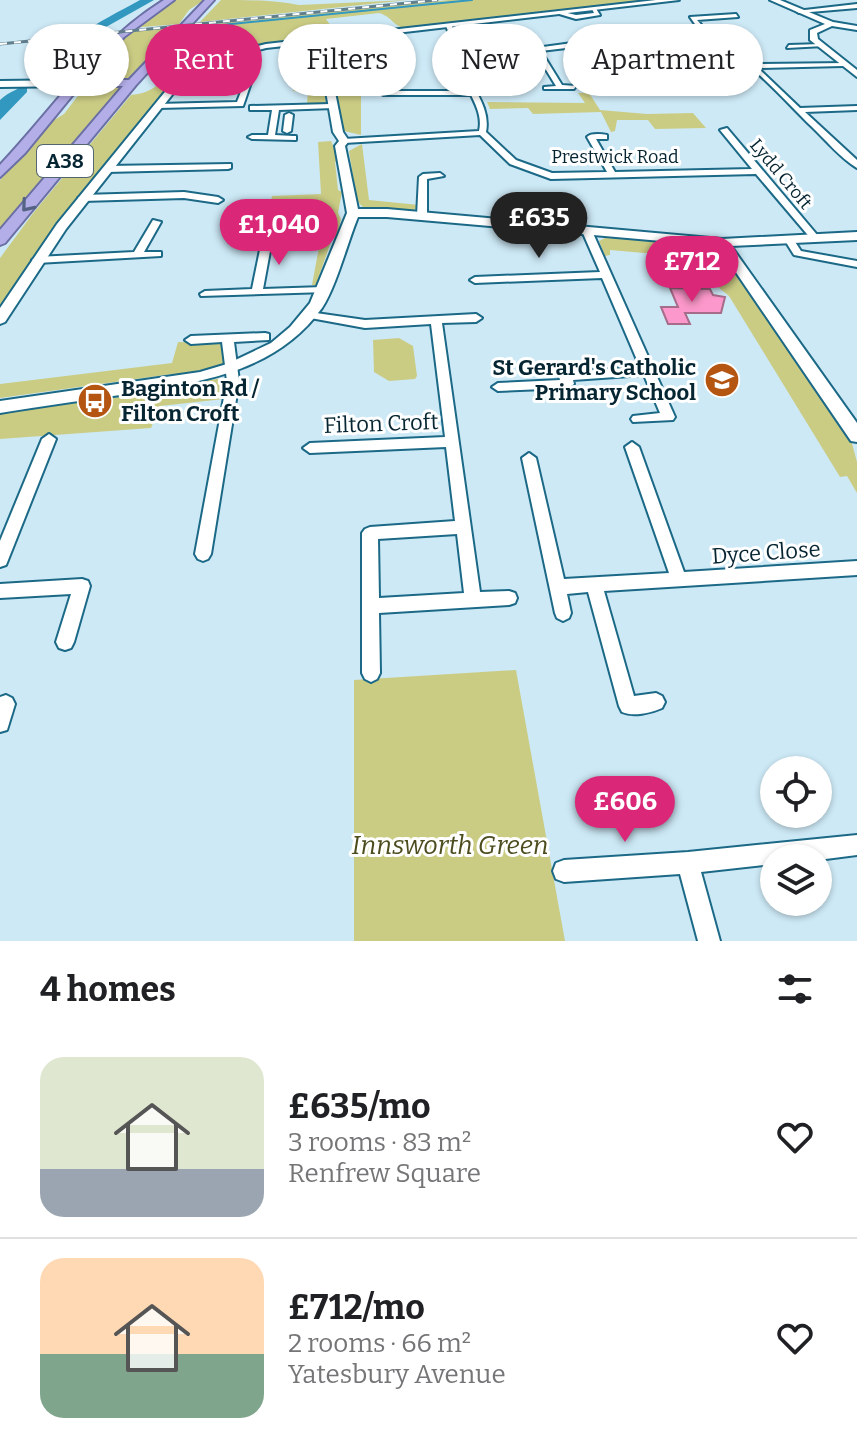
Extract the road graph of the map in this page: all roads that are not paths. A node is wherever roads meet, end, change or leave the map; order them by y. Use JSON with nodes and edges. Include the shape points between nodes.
{"nodes":[{"id":1,"x":170,"y":0,"type":"edge"},
{"id":2,"x":210,"y":0,"type":"edge"},
{"id":3,"x":675,"y":0,"type":"edge"},
{"id":4,"x":774,"y":0,"type":"edge"},
{"id":5,"x":857,"y":6,"type":"edge"},
{"id":6,"x":799,"y":11,"type":"junction"},
{"id":7,"x":736,"y":16,"type":"dead end"},
{"id":8,"x":466,"y":24,"type":"edge"},
{"id":9,"x":698,"y":24,"type":"edge"},
{"id":10,"x":831,"y":24,"type":"junction"},
{"id":11,"x":129,"y":26,"type":"edge"},
{"id":12,"x":857,"y":28,"type":"edge"},
{"id":13,"x":551,"y":37,"type":"dead end"},
{"id":14,"x":561,"y":45,"type":"joint"},
{"id":15,"x":278,"y":46,"type":"edge"},
{"id":16,"x":821,"y":46,"type":"junction"},
{"id":17,"x":547,"y":47,"type":"edge"},
{"id":18,"x":789,"y":47,"type":"dead end"},
{"id":19,"x":843,"y":64,"type":"junction"},
{"id":20,"x":547,"y":66,"type":"edge"},
{"id":21,"x":763,"y":66,"type":"edge"},
{"id":22,"x":857,"y":74,"type":"edge"},
{"id":23,"x":763,"y":77,"type":"edge"},
{"id":24,"x":132,"y":83,"type":"joint"},
{"id":25,"x":560,"y":87,"type":"joint"},
{"id":26,"x":547,"y":88,"type":"edge"},
{"id":27,"x":67,"y":96,"type":"edge"},
{"id":28,"x":243,"y":96,"type":"edge"},
{"id":29,"x":330,"y":96,"type":"edge"},
{"id":30,"x":473,"y":96,"type":"edge"},
{"id":31,"x":158,"y":106,"type":"junction"},
{"id":32,"x":331,"y":106,"type":"junction"},
{"id":33,"x":276,"y":107,"type":"junction"},
{"id":34,"x":253,"y":108,"type":"dead end"},
{"id":35,"x":857,"y":108,"type":"edge"},
{"id":36,"x":797,"y":110,"type":"junction"},
{"id":37,"x":273,"y":123,"type":"junction"},
{"id":38,"x":736,"y":129,"type":"dead end"},
{"id":39,"x":711,"y":130,"type":"dead end"},
{"id":40,"x":724,"y":130,"type":"junction"},
{"id":41,"x":482,"y":133,"type":"junction"},
{"id":42,"x":252,"y":137,"type":"dead end"},
{"id":43,"x":604,"y":137,"type":"dead end"},
{"id":44,"x":271,"y":138,"type":"junction"},
{"id":45,"x":344,"y":141,"type":"junction"},
{"id":46,"x":857,"y":165,"type":"edge"},
{"id":47,"x":228,"y":166,"type":"dead end"},
{"id":48,"x":107,"y":169,"type":"junction"},
{"id":49,"x":757,"y":171,"type":"junction"},
{"id":50,"x":0,"y":173,"type":"edge"},
{"id":51,"x":613,"y":175,"type":"junction"},
{"id":52,"x":440,"y":176,"type":"dead end"},
{"id":53,"x":83,"y":198,"type":"junction"},
{"id":54,"x":218,"y":199,"type":"dead end"},
{"id":55,"x":353,"y":213,"type":"junction"},
{"id":56,"x":422,"y":216,"type":"junction"},
{"id":57,"x":156,"y":222,"type":"dead end"},
{"id":58,"x":587,"y":231,"type":"junction"},
{"id":59,"x":268,"y":235,"type":"dead end"},
{"id":60,"x":857,"y":236,"type":"edge"},
{"id":61,"x":815,"y":238,"type":"junction"},
{"id":62,"x":789,"y":239,"type":"junction"},
{"id":63,"x":0,"y":240,"type":"edge"},
{"id":64,"x":722,"y":243,"type":"junction"},
{"id":65,"x":157,"y":254,"type":"dead end"},
{"id":66,"x":137,"y":255,"type":"junction"},
{"id":67,"x":37,"y":260,"type":"junction"},
{"id":68,"x":857,"y":264,"type":"edge"},
{"id":69,"x":605,"y":275,"type":"junction"},
{"id":70,"x":475,"y":280,"type":"dead end"},
{"id":71,"x":323,"y":290,"type":"junction"},
{"id":72,"x":257,"y":291,"type":"junction"},
{"id":73,"x":205,"y":294,"type":"dead end"},
{"id":74,"x":309,"y":315,"type":"junction"},
{"id":75,"x":476,"y":318,"type":"dead end"},
{"id":76,"x":0,"y":319,"type":"edge"},
{"id":77,"x":436,"y":319,"type":"junction"},
{"id":78,"x":265,"y":337,"type":"dead end"},
{"id":79,"x":191,"y":340,"type":"dead end"},
{"id":80,"x":228,"y":340,"type":"junction"},
{"id":81,"x":232,"y":368,"type":"junction"},
{"id":82,"x":648,"y":371,"type":"junction"},
{"id":83,"x":498,"y":387,"type":"dead end"},
{"id":84,"x":0,"y":407,"type":"edge"},
{"id":85,"x":638,"y":419,"type":"dead end"},
{"id":86,"x":857,"y":436,"type":"edge"},
{"id":87,"x":49,"y":439,"type":"dead end"},
{"id":88,"x":453,"y":442,"type":"junction"},
{"id":89,"x":632,"y":447,"type":"dead end"},
{"id":90,"x":310,"y":448,"type":"dead end"},
{"id":91,"x":529,"y":458,"type":"dead end"},
{"id":92,"x":463,"y":527,"type":"junction"},
{"id":93,"x":203,"y":554,"type":"dead end"},
{"id":94,"x":0,"y":560,"type":"edge"},
{"id":95,"x":857,"y":568,"type":"edge"},
{"id":96,"x":679,"y":579,"type":"junction"},
{"id":97,"x":594,"y":584,"type":"junction"},
{"id":98,"x":558,"y":587,"type":"junction"},
{"id":99,"x":0,"y":591,"type":"edge"},
{"id":100,"x":509,"y":598,"type":"dead end"},
{"id":101,"x":473,"y":600,"type":"junction"},
{"id":102,"x":371,"y":606,"type":"junction"},
{"id":103,"x":563,"y":613,"type":"dead end"},
{"id":104,"x":65,"y":642,"type":"dead end"},
{"id":105,"x":371,"y":673,"type":"dead end"},
{"id":106,"x":656,"y":702,"type":"dead end"},
{"id":107,"x":6,"y":704,"type":"dead end"},
{"id":108,"x":0,"y":723,"type":"edge"},
{"id":109,"x":857,"y":845,"type":"edge"},
{"id":110,"x":688,"y":863,"type":"junction"},
{"id":111,"x":564,"y":871,"type":"dead end"},
{"id":112,"x":709,"y":941,"type":"edge"}],
"edges":[{"from":1,"to":11,"type":"highway","number":"A38"},
{"from":2,"to":24,"type":"highway","number":"A38"},
{"from":3,"to":8,"type":"street"},
{"from":4,"to":6,"type":"street"},
{"from":5,"to":6,"type":"street"},
{"from":6,"to":10,"type":"street"},
{"from":7,"to":9,"type":"street","via":[[692,18]]},
{"from":10,"to":12,"type":"street"},
{"from":10,"to":16,"type":"street","via":[[813,32]]},
{"from":13,"to":14,"type":"street"},
{"from":14,"to":17,"type":"street"},
{"from":15,"to":31,"type":"street","via":[[207,61],[182,78]]},
{"from":16,"to":18,"type":"street"},
{"from":16,"to":19,"type":"street"},
{"from":19,"to":21,"type":"street"},
{"from":19,"to":22,"type":"street"},
{"from":20,"to":25,"type":"street"},
{"from":23,"to":36,"type":"street"},
{"from":24,"to":63,"type":"highway","number":"A38","one_way":true},
{"from":25,"to":26,"type":"street"},
{"from":27,"to":50,"type":"highway","number":"A38"},
{"from":28,"to":31,"type":"street","via":[[240,104]]},
{"from":29,"to":32,"type":"street"},
{"from":30,"to":41,"type":"street","via":[[484,115]]},
{"from":31,"to":48,"type":"street"},
{"from":32,"to":33,"type":"street"},
{"from":32,"to":45,"type":"street"},
{"from":33,"to":34,"type":"street"},
{"from":33,"to":37,"type":"street"},
{"from":35,"to":36,"type":"street"},
{"from":36,"to":46,"type":"street"},
{"from":37,"to":44,"type":"street"},
{"from":37,"to":44,"type":"street","via":[[289,126]]},
{"from":38,"to":40,"type":"street","name":"Lydd Croft"},
{"from":39,"to":40,"type":"street","name":"Lydd Croft"},
{"from":40,"to":49,"type":"street","name":"Lydd Croft"},
{"from":41,"to":45,"type":"street"},
{"from":41,"to":51,"type":"street","name":"Prestwick Road","via":[[513,162],[537,173]]},
{"from":42,"to":44,"type":"street"},
{"from":43,"to":51,"type":"street","via":[[591,137]]},
{"from":45,"to":55,"type":"street","via":[[340,146]]},
{"from":47,"to":48,"type":"street"},
{"from":48,"to":53,"type":"street"},
{"from":49,"to":51,"type":"street","name":"Prestwick Road"},
{"from":49,"to":61,"type":"street","name":"Lydd Croft"},
{"from":52,"to":56,"type":"street","via":[[423,177]]},
{"from":53,"to":54,"type":"street"},
{"from":53,"to":67,"type":"street"},
{"from":55,"to":56,"type":"street"},
{"from":55,"to":71,"type":"street"},
{"from":56,"to":58,"type":"street"},
{"from":57,"to":66,"type":"street"},
{"from":58,"to":64,"type":"street"},
{"from":58,"to":69,"type":"street"},
{"from":59,"to":72,"type":"street"},
{"from":60,"to":61,"type":"street"},
{"from":61,"to":62,"type":"street"},
{"from":62,"to":64,"type":"street"},
{"from":62,"to":68,"type":"street","via":[[798,253]]},
{"from":64,"to":86,"type":"street"},
{"from":65,"to":66,"type":"street"},
{"from":66,"to":67,"type":"street"},
{"from":67,"to":76,"type":"street"},
{"from":69,"to":70,"type":"street"},
{"from":69,"to":82,"type":"street"},
{"from":71,"to":72,"type":"street"},
{"from":71,"to":74,"type":"street"},
{"from":72,"to":73,"type":"street"},
{"from":74,"to":77,"type":"street","via":[[351,323]]},
{"from":74,"to":81,"type":"street","via":[[276,346]]},
{"from":75,"to":77,"type":"street"},
{"from":77,"to":88,"type":"street","name":"Filton Croft"},
{"from":78,"to":80,"type":"street"},
{"from":79,"to":80,"type":"street"},
{"from":80,"to":81,"type":"street"},
{"from":81,"to":84,"type":"street","via":[[163,384]]},
{"from":81,"to":93,"type":"street"},
{"from":82,"to":83,"type":"street","via":[[565,376],[568,384]]},
{"from":82,"to":85,"type":"street","via":[[668,417]]},
{"from":87,"to":94,"type":"street"},
{"from":88,"to":90,"type":"street","name":"Filton Croft"},
{"from":88,"to":92,"type":"street","name":"Filton Croft"},
{"from":89,"to":96,"type":"street"},
{"from":91,"to":98,"type":"street"},
{"from":92,"to":101,"type":"street","name":"Filton Croft"},
{"from":92,"to":102,"type":"street","via":[[370,533]]},
{"from":95,"to":96,"type":"street","name":"Dyce Close"},
{"from":96,"to":97,"type":"street","name":"Dyce Close"},
{"from":97,"to":98,"type":"street","name":"Dyce Close"},
{"from":97,"to":106,"type":"street","via":[[628,706]]},
{"from":98,"to":103,"type":"street"},
{"from":99,"to":104,"type":"street","via":[[82,586]]},
{"from":100,"to":101,"type":"street"},
{"from":101,"to":102,"type":"street"},
{"from":102,"to":105,"type":"street"},
{"from":107,"to":108,"type":"street"},
{"from":109,"to":110,"type":"street"},
{"from":110,"to":111,"type":"street"},
{"from":110,"to":112,"type":"street"}]}
